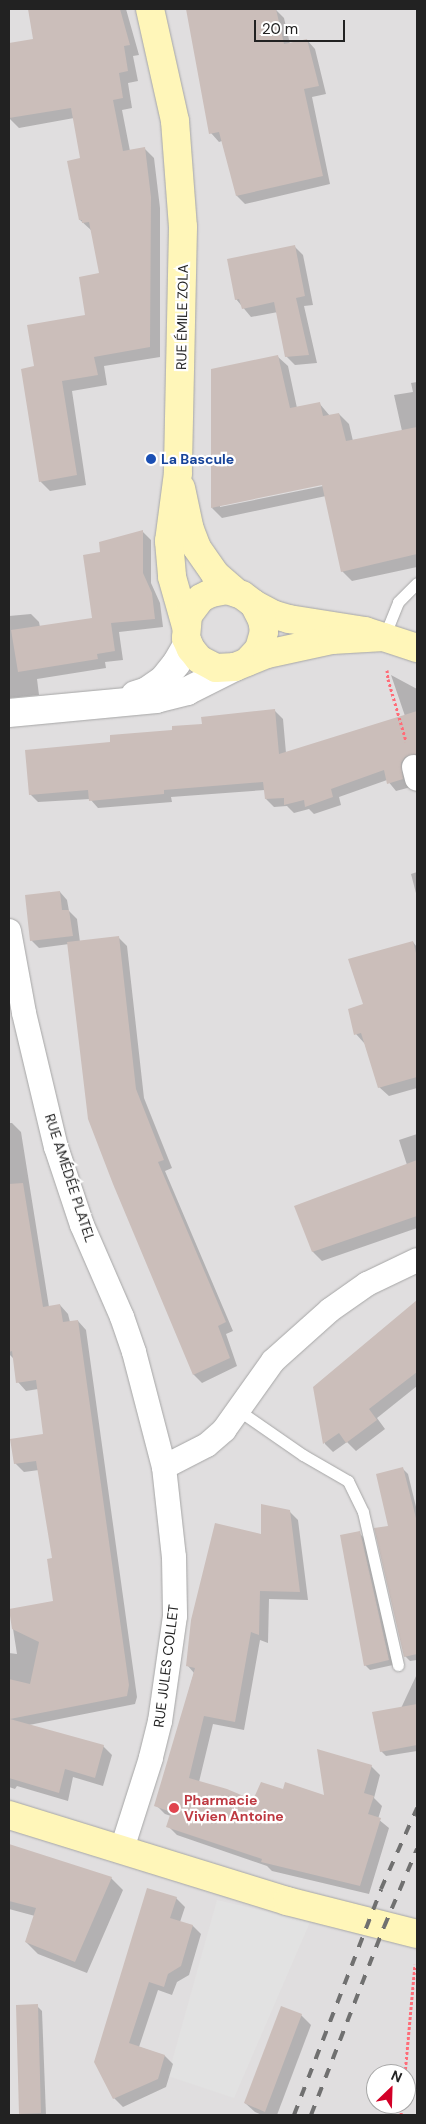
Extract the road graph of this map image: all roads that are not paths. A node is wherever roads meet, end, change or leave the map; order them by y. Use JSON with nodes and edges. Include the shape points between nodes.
{"nodes":[{"id":1,"x":150,"y":9,"type":"edge"},
{"id":2,"x":178,"y":474,"type":"junction"},
{"id":3,"x":417,"y":583,"type":"edge"},
{"id":4,"x":246,"y":599,"type":"junction"},
{"id":5,"x":187,"y":635,"type":"junction"},
{"id":6,"x":384,"y":637,"type":"junction"},
{"id":7,"x":416,"y":647,"type":"edge"},
{"id":8,"x":241,"y":664,"type":"junction"},
{"id":9,"x":113,"y":703,"type":"junction"},
{"id":10,"x":9,"y":713,"type":"edge"},
{"id":11,"x":9,"y":931,"type":"edge"},
{"id":12,"x":417,"y":1260,"type":"edge"},
{"id":13,"x":238,"y":1410,"type":"junction"},
{"id":14,"x":151,"y":1420,"type":"joint"},
{"id":15,"x":164,"y":1466,"type":"junction"},
{"id":16,"x":398,"y":1665,"type":"dead end"},
{"id":17,"x":9,"y":1815,"type":"edge"},
{"id":18,"x":122,"y":1849,"type":"junction"},
{"id":19,"x":416,"y":1945,"type":"edge"}],
"edges":[{"from":1,"to":2,"type":"main road","name":"RUE ÉMILE ZOLA","via":[[174,121],[182,208]]},
{"from":2,"to":4,"type":"main road","via":[[189,527],[198,548],[215,574]]},
{"from":2,"to":5,"type":"main road","name":"RUE ÉMILE ZOLA","via":[[169,524],[170,560]]},
{"from":3,"to":6,"type":"lane","via":[[398,602]]},
{"from":4,"to":5,"type":"main road","via":[[221,591],[201,598],[190,611]]},
{"from":4,"to":6,"type":"main road","via":[[275,615],[306,624]]},
{"from":4,"to":8,"type":"main road","via":[[262,620],[263,638],[255,654]]},
{"from":5,"to":8,"type":"main road","via":[[199,659],[210,666],[222,669]]},
{"from":5,"to":9,"type":"street","via":[[176,664],[163,680],[147,691]]},
{"from":6,"to":7,"type":"main road"},
{"from":6,"to":8,"type":"main road","via":[[332,640],[267,654]]},
{"from":8,"to":9,"type":"street","via":[[187,691],[156,699]]},
{"from":9,"to":10,"type":"street"},
{"from":11,"to":14,"type":"street","name":"RUE AMÉDÉE PLATEL","via":[[24,1013],[56,1147],[82,1225],[122,1317]]},
{"from":12,"to":13,"type":"street","via":[[367,1284],[294,1340],[273,1360]]},
{"from":13,"to":15,"type":"street","via":[[224,1430],[207,1445]]},
{"from":13,"to":16,"type":"lane","via":[[303,1455],[348,1481],[363,1512]]},
{"from":14,"to":15,"type":"street","name":"RUE JULES COLLET"},
{"from":15,"to":18,"type":"street","name":"RUE JULES COLLET","via":[[174,1557],[174,1616],[160,1721]]},
{"from":17,"to":18,"type":"main road"},
{"from":18,"to":19,"type":"main road"}]}
